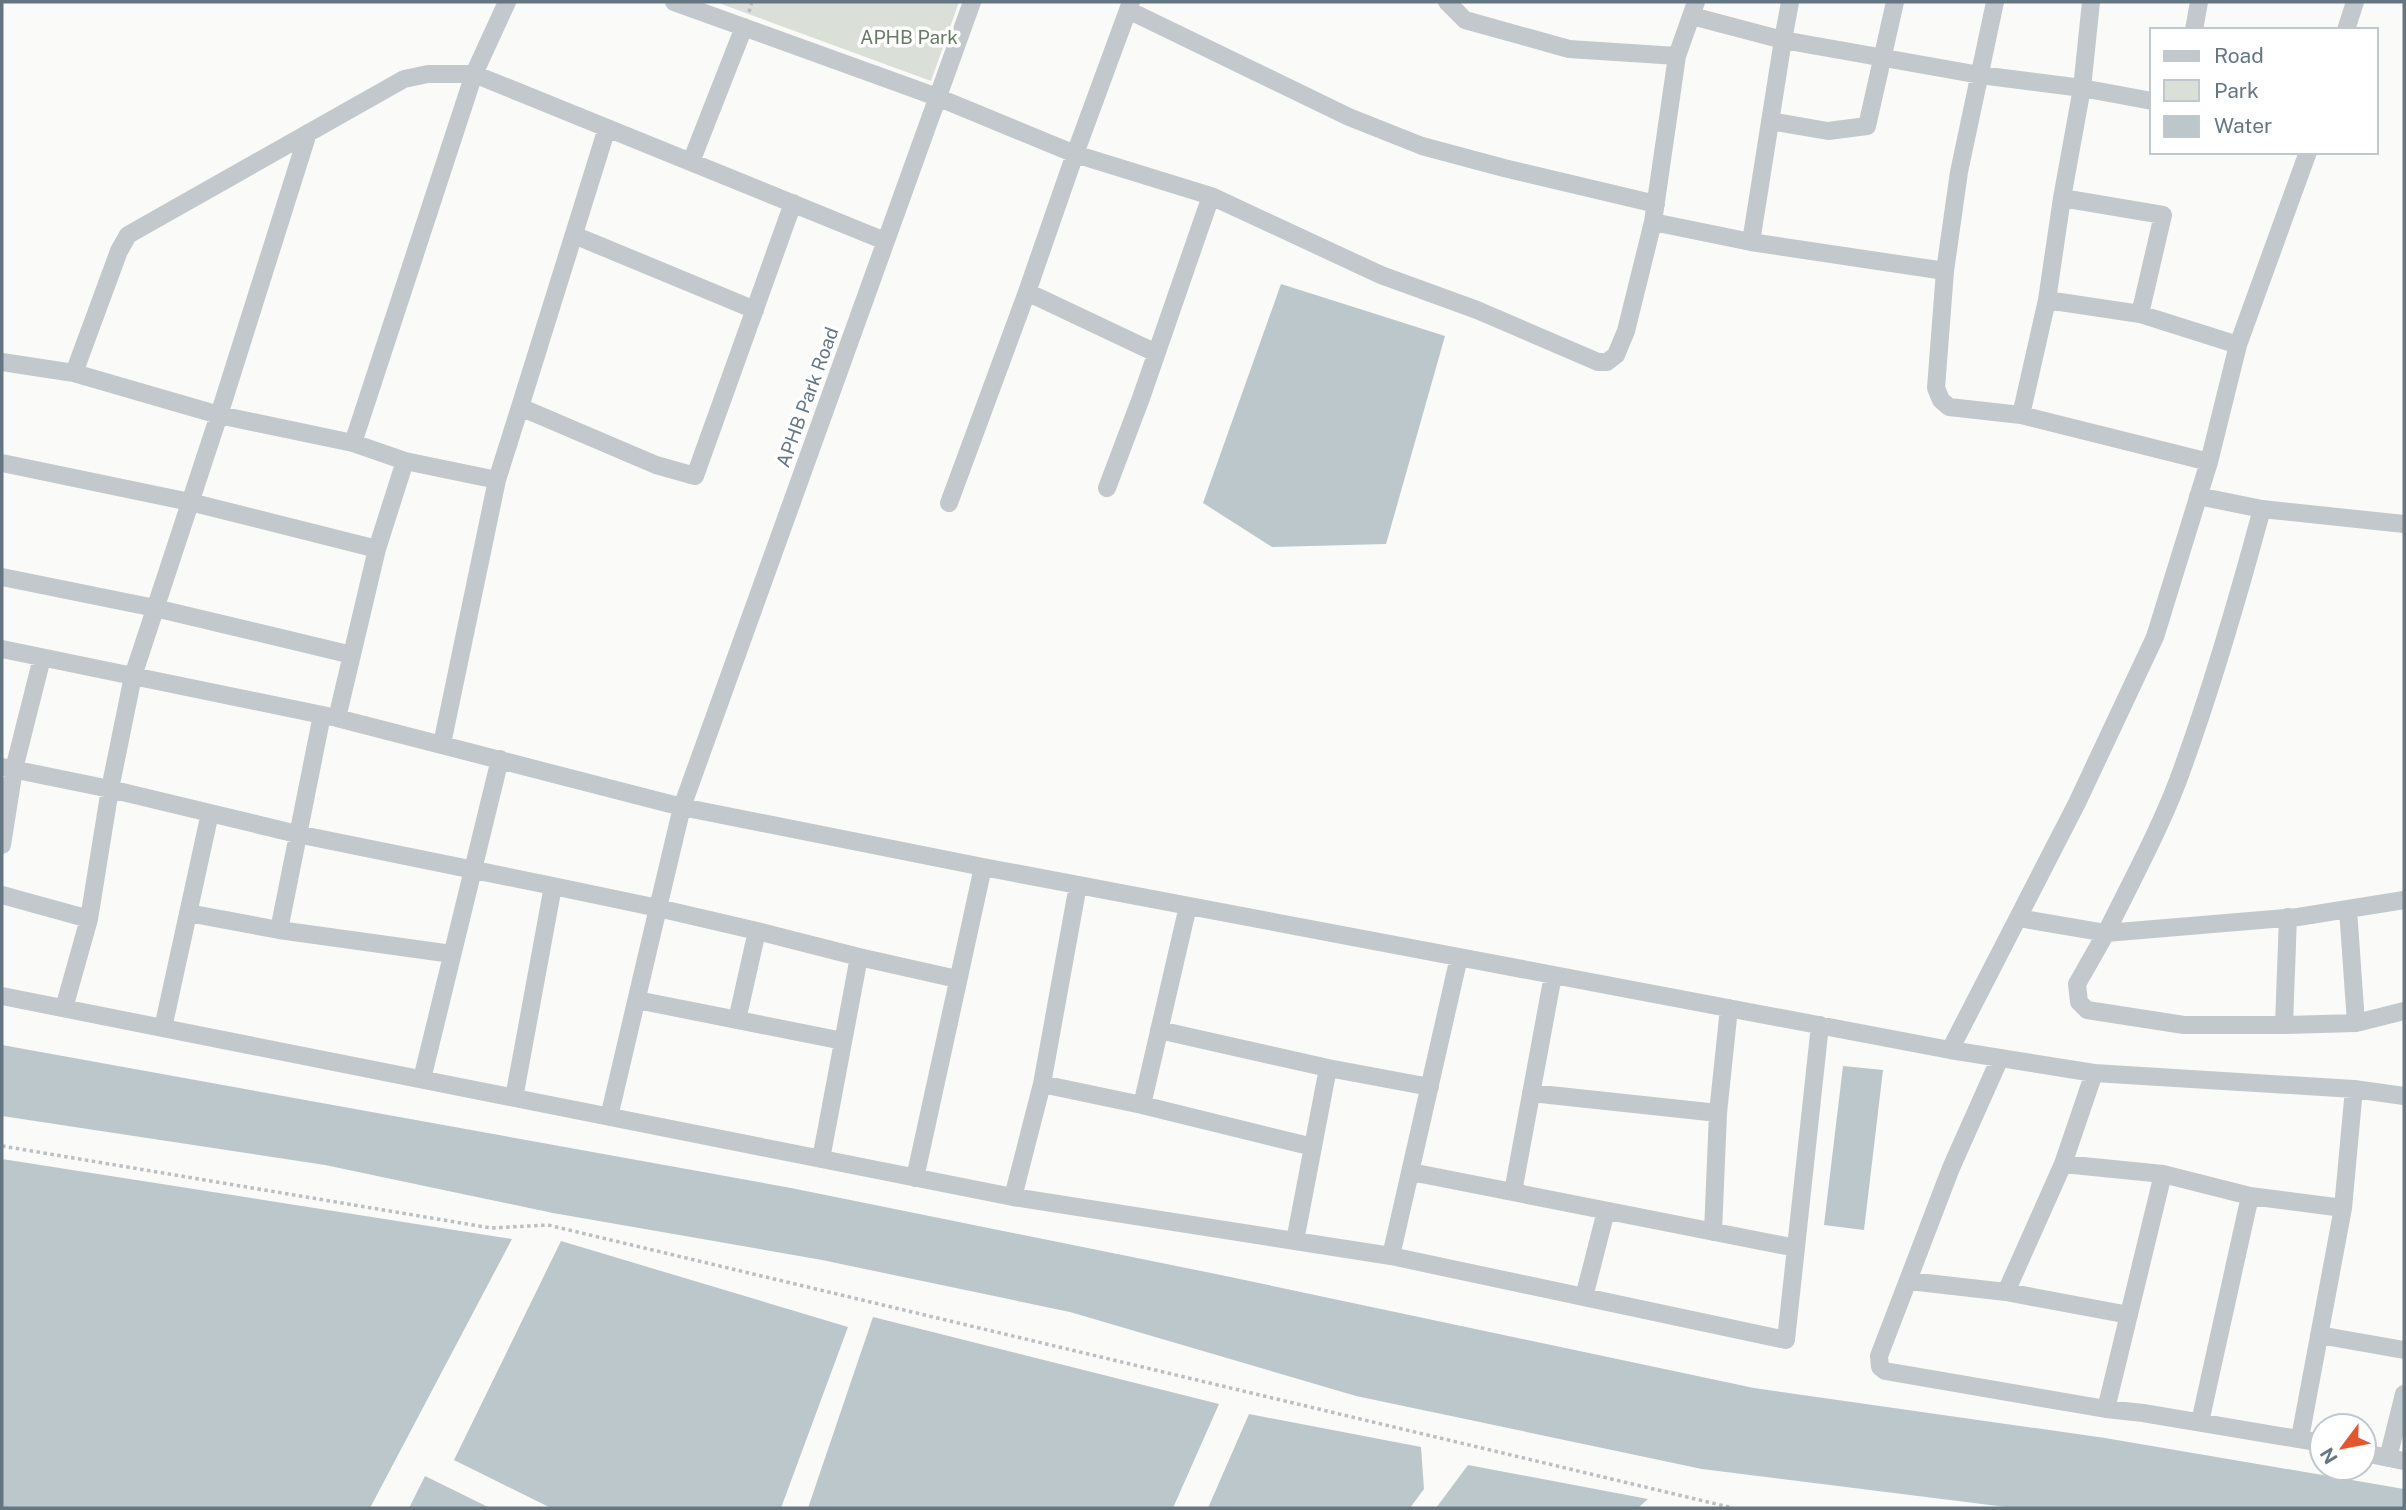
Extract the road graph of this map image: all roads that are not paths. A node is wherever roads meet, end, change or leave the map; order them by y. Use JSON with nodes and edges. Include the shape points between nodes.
{"nodes":[{"id":1,"x":507,"y":2,"type":"edge"},
{"id":2,"x":674,"y":2,"type":"edge"},
{"id":3,"x":972,"y":2,"type":"edge"},
{"id":4,"x":1447,"y":2,"type":"edge"},
{"id":5,"x":1790,"y":2,"type":"edge"},
{"id":6,"x":1895,"y":2,"type":"edge"},
{"id":7,"x":1995,"y":2,"type":"edge"},
{"id":8,"x":2091,"y":2,"type":"edge"},
{"id":9,"x":2199,"y":2,"type":"edge"},
{"id":10,"x":2355,"y":2,"type":"edge"},
{"id":11,"x":1129,"y":6,"type":"edge"},
{"id":12,"x":1694,"y":9,"type":"edge"},
{"id":13,"x":747,"y":19,"type":"junction"},
{"id":14,"x":2194,"y":28,"type":"edge"},
{"id":15,"x":2347,"y":28,"type":"edge"},
{"id":16,"x":1783,"y":40,"type":"junction"},
{"id":17,"x":1676,"y":56,"type":"junction"},
{"id":18,"x":1884,"y":59,"type":"junction"},
{"id":19,"x":474,"y":74,"type":"junction"},
{"id":20,"x":1980,"y":75,"type":"junction"},
{"id":21,"x":2082,"y":88,"type":"junction"},
{"id":22,"x":937,"y":97,"type":"junction"},
{"id":23,"x":2150,"y":101,"type":"edge"},
{"id":24,"x":1770,"y":121,"type":"junction"},
{"id":25,"x":607,"y":128,"type":"junction"},
{"id":26,"x":308,"y":133,"type":"junction"},
{"id":27,"x":1075,"y":154,"type":"junction"},
{"id":28,"x":2307,"y":154,"type":"edge"},
{"id":29,"x":691,"y":162,"type":"junction"},
{"id":30,"x":1211,"y":196,"type":"junction"},
{"id":31,"x":2062,"y":198,"type":"junction"},
{"id":32,"x":793,"y":203,"type":"junction"},
{"id":33,"x":1656,"y":204,"type":"junction"},
{"id":34,"x":1653,"y":222,"type":"junction"},
{"id":35,"x":574,"y":235,"type":"junction"},
{"id":36,"x":886,"y":241,"type":"junction"},
{"id":37,"x":1751,"y":242,"type":"junction"},
{"id":38,"x":1945,"y":271,"type":"junction"},
{"id":39,"x":1027,"y":292,"type":"junction"},
{"id":40,"x":2047,"y":300,"type":"junction"},
{"id":41,"x":755,"y":310,"type":"junction"},
{"id":42,"x":2140,"y":314,"type":"junction"},
{"id":43,"x":2238,"y":345,"type":"junction"},
{"id":44,"x":1156,"y":353,"type":"junction"},
{"id":45,"x":2,"y":362,"type":"edge"},
{"id":46,"x":74,"y":373,"type":"junction"},
{"id":47,"x":520,"y":407,"type":"junction"},
{"id":48,"x":219,"y":415,"type":"junction"},
{"id":49,"x":2021,"y":415,"type":"junction"},
{"id":50,"x":353,"y":443,"type":"junction"},
{"id":51,"x":405,"y":461,"type":"junction"},
{"id":52,"x":2209,"y":462,"type":"junction"},
{"id":53,"x":2,"y":463,"type":"edge"},
{"id":54,"x":497,"y":480,"type":"junction"},
{"id":55,"x":1107,"y":488,"type":"dead end"},
{"id":56,"x":2197,"y":496,"type":"junction"},
{"id":57,"x":190,"y":502,"type":"junction"},
{"id":58,"x":949,"y":503,"type":"dead end"},
{"id":59,"x":2262,"y":509,"type":"junction"},
{"id":60,"x":2404,"y":524,"type":"edge"},
{"id":61,"x":377,"y":549,"type":"junction"},
{"id":62,"x":2,"y":576,"type":"edge"},
{"id":63,"x":155,"y":608,"type":"junction"},
{"id":64,"x":2,"y":649,"type":"edge"},
{"id":65,"x":352,"y":655,"type":"junction"},
{"id":66,"x":42,"y":658,"type":"junction"},
{"id":67,"x":133,"y":676,"type":"junction"},
{"id":68,"x":329,"y":717,"type":"junction"},
{"id":69,"x":442,"y":744,"type":"junction"},
{"id":70,"x":500,"y":759,"type":"junction"},
{"id":71,"x":8,"y":768,"type":"edge"},
{"id":72,"x":110,"y":789,"type":"junction"},
{"id":73,"x":682,"y":807,"type":"junction"},
{"id":74,"x":210,"y":813,"type":"junction"},
{"id":75,"x":297,"y":834,"type":"junction"},
{"id":76,"x":2,"y":845,"type":"edge"},
{"id":77,"x":983,"y":867,"type":"junction"},
{"id":78,"x":473,"y":869,"type":"junction"},
{"id":79,"x":1078,"y":885,"type":"junction"},
{"id":80,"x":553,"y":887,"type":"junction"},
{"id":81,"x":2,"y":895,"type":"edge"},
{"id":82,"x":2404,"y":900,"type":"edge"},
{"id":83,"x":1188,"y":906,"type":"junction"},
{"id":84,"x":658,"y":908,"type":"junction"},
{"id":85,"x":2348,"y":909,"type":"junction"},
{"id":86,"x":188,"y":913,"type":"junction"},
{"id":87,"x":2288,"y":917,"type":"junction"},
{"id":88,"x":2018,"y":918,"type":"junction"},
{"id":89,"x":89,"y":919,"type":"junction"},
{"id":90,"x":279,"y":930,"type":"junction"},
{"id":91,"x":757,"y":931,"type":"junction"},
{"id":92,"x":2106,"y":933,"type":"junction"},
{"id":93,"x":452,"y":954,"type":"junction"},
{"id":94,"x":859,"y":957,"type":"junction"},
{"id":95,"x":1459,"y":957,"type":"junction"},
{"id":96,"x":1553,"y":975,"type":"junction"},
{"id":97,"x":957,"y":979,"type":"junction"},
{"id":98,"x":2,"y":996,"type":"edge"},
{"id":99,"x":637,"y":1000,"type":"junction"},
{"id":100,"x":64,"y":1008,"type":"junction"},
{"id":101,"x":1729,"y":1008,"type":"junction"},
{"id":102,"x":2404,"y":1011,"type":"edge"},
{"id":103,"x":737,"y":1020,"type":"junction"},
{"id":104,"x":2356,"y":1023,"type":"junction"},
{"id":105,"x":1820,"y":1025,"type":"junction"},
{"id":106,"x":2284,"y":1026,"type":"junction"},
{"id":107,"x":163,"y":1028,"type":"junction"},
{"id":108,"x":1159,"y":1030,"type":"junction"},
{"id":109,"x":843,"y":1041,"type":"junction"},
{"id":110,"x":1963,"y":1052,"type":"junction"},
{"id":111,"x":2000,"y":1058,"type":"junction"},
{"id":112,"x":1328,"y":1068,"type":"junction"},
{"id":113,"x":2094,"y":1073,"type":"junction"},
{"id":114,"x":422,"y":1079,"type":"junction"},
{"id":115,"x":1042,"y":1084,"type":"junction"},
{"id":116,"x":1430,"y":1087,"type":"junction"},
{"id":117,"x":2354,"y":1090,"type":"junction"},
{"id":118,"x":1531,"y":1093,"type":"junction"},
{"id":119,"x":2404,"y":1096,"type":"edge"},
{"id":120,"x":513,"y":1098,"type":"junction"},
{"id":121,"x":1142,"y":1105,"type":"junction"},
{"id":122,"x":1718,"y":1113,"type":"junction"},
{"id":123,"x":609,"y":1117,"type":"junction"},
{"id":124,"x":1313,"y":1147,"type":"junction"},
{"id":125,"x":821,"y":1159,"type":"junction"},
{"id":126,"x":2063,"y":1164,"type":"junction"},
{"id":127,"x":1411,"y":1172,"type":"junction"},
{"id":128,"x":2163,"y":1174,"type":"junction"},
{"id":129,"x":915,"y":1178,"type":"junction"},
{"id":130,"x":1513,"y":1192,"type":"junction"},
{"id":131,"x":2250,"y":1196,"type":"junction"},
{"id":132,"x":1013,"y":1197,"type":"junction"},
{"id":133,"x":2343,"y":1208,"type":"junction"},
{"id":134,"x":1606,"y":1211,"type":"junction"},
{"id":135,"x":1713,"y":1232,"type":"junction"},
{"id":136,"x":1295,"y":1241,"type":"junction"},
{"id":137,"x":1796,"y":1248,"type":"junction"},
{"id":138,"x":1391,"y":1256,"type":"junction"},
{"id":139,"x":1909,"y":1281,"type":"junction"},
{"id":140,"x":2006,"y":1292,"type":"junction"},
{"id":141,"x":1584,"y":1297,"type":"junction"},
{"id":142,"x":2129,"y":1315,"type":"junction"},
{"id":143,"x":2319,"y":1335,"type":"junction"},
{"id":144,"x":2404,"y":1350,"type":"edge"},
{"id":145,"x":2404,"y":1394,"type":"edge"},
{"id":146,"x":2106,"y":1409,"type":"junction"},
{"id":147,"x":2200,"y":1422,"type":"junction"},
{"id":148,"x":2300,"y":1438,"type":"junction"},
{"id":149,"x":2308,"y":1440,"type":"edge"},
{"id":150,"x":2378,"y":1456,"type":"edge"},
{"id":151,"x":2396,"y":1460,"type":"edge"}],
"edges":[{"from":1,"to":19,"type":"street"},
{"from":2,"to":13,"type":"street"},
{"from":3,"to":22,"type":"street","name":"APHB Park Road"},
{"from":4,"to":17,"type":"street","via":[[1465,20],[1569,49]]},
{"from":5,"to":16,"type":"street"},
{"from":6,"to":18,"type":"street"},
{"from":7,"to":20,"type":"street"},
{"from":8,"to":21,"type":"street"},
{"from":9,"to":14,"type":"street"},
{"from":10,"to":15,"type":"street"},
{"from":11,"to":27,"type":"street"},
{"from":11,"to":33,"type":"street","via":[[1349,117],[1422,146]]},
{"from":12,"to":16,"type":"street"},
{"from":12,"to":17,"type":"street"},
{"from":13,"to":22,"type":"street"},
{"from":13,"to":29,"type":"street"},
{"from":16,"to":18,"type":"street"},
{"from":16,"to":24,"type":"street"},
{"from":17,"to":33,"type":"street"},
{"from":18,"to":20,"type":"street"},
{"from":18,"to":24,"type":"street","via":[[1867,125],[1828,131]]},
{"from":19,"to":25,"type":"street"},
{"from":19,"to":26,"type":"street","via":[[404,79]]},
{"from":19,"to":50,"type":"street"},
{"from":20,"to":21,"type":"street"},
{"from":20,"to":38,"type":"street","via":[[1959,172]]},
{"from":21,"to":23,"type":"street"},
{"from":21,"to":31,"type":"street"},
{"from":22,"to":27,"type":"street"},
{"from":22,"to":36,"type":"street","name":"APHB Park Road"},
{"from":24,"to":37,"type":"street"},
{"from":25,"to":29,"type":"street"},
{"from":25,"to":35,"type":"street"},
{"from":26,"to":46,"type":"street","via":[[128,235]]},
{"from":26,"to":48,"type":"street"},
{"from":27,"to":30,"type":"street"},
{"from":27,"to":39,"type":"street"},
{"from":28,"to":43,"type":"street"},
{"from":29,"to":32,"type":"street"},
{"from":30,"to":34,"type":"street","via":[[1381,275],[1598,362],[1616,355],[1626,331]]},
{"from":30,"to":44,"type":"street"},
{"from":31,"to":40,"type":"street"},
{"from":31,"to":42,"type":"street","via":[[2162,215]]},
{"from":32,"to":36,"type":"street"},
{"from":32,"to":41,"type":"street"},
{"from":33,"to":34,"type":"street"},
{"from":34,"to":37,"type":"street"},
{"from":35,"to":41,"type":"street"},
{"from":35,"to":47,"type":"street"},
{"from":36,"to":73,"type":"street","name":"APHB Park Road"},
{"from":37,"to":38,"type":"street"},
{"from":38,"to":49,"type":"street","via":[[1936,388],[1941,400],[1949,407]]},
{"from":39,"to":44,"type":"street"},
{"from":39,"to":58,"type":"street"},
{"from":40,"to":42,"type":"street"},
{"from":40,"to":49,"type":"street"},
{"from":41,"to":47,"type":"street","via":[[695,476],[656,465]]},
{"from":42,"to":43,"type":"street"},
{"from":43,"to":52,"type":"street"},
{"from":44,"to":55,"type":"street"},
{"from":45,"to":46,"type":"street"},
{"from":46,"to":48,"type":"street"},
{"from":47,"to":54,"type":"street"},
{"from":48,"to":50,"type":"street"},
{"from":48,"to":57,"type":"street"},
{"from":49,"to":52,"type":"street"},
{"from":50,"to":51,"type":"street"},
{"from":51,"to":54,"type":"street"},
{"from":51,"to":61,"type":"street"},
{"from":52,"to":56,"type":"street"},
{"from":53,"to":57,"type":"street"},
{"from":54,"to":69,"type":"street"},
{"from":56,"to":59,"type":"street"},
{"from":56,"to":88,"type":"street","via":[[2155,637]]},
{"from":57,"to":61,"type":"street"},
{"from":57,"to":63,"type":"street"},
{"from":59,"to":60,"type":"street"},
{"from":59,"to":92,"type":"street","via":[[2184,765]]},
{"from":61,"to":65,"type":"street"},
{"from":62,"to":63,"type":"street"},
{"from":63,"to":65,"type":"street"},
{"from":63,"to":67,"type":"street"},
{"from":64,"to":66,"type":"street"},
{"from":65,"to":68,"type":"street"},
{"from":66,"to":67,"type":"street"},
{"from":66,"to":71,"type":"street"},
{"from":67,"to":68,"type":"street"},
{"from":67,"to":72,"type":"street"},
{"from":68,"to":69,"type":"street"},
{"from":68,"to":75,"type":"street"},
{"from":69,"to":70,"type":"street"},
{"from":70,"to":73,"type":"street"},
{"from":70,"to":78,"type":"street"},
{"from":71,"to":72,"type":"street"},
{"from":71,"to":76,"type":"street"},
{"from":72,"to":74,"type":"street"},
{"from":72,"to":89,"type":"street"},
{"from":73,"to":77,"type":"street"},
{"from":73,"to":84,"type":"street","name":"APHB Park Road"},
{"from":74,"to":75,"type":"street"},
{"from":74,"to":86,"type":"street"},
{"from":75,"to":78,"type":"street"},
{"from":75,"to":90,"type":"street"},
{"from":77,"to":79,"type":"street"},
{"from":77,"to":97,"type":"street"},
{"from":78,"to":80,"type":"street"},
{"from":78,"to":93,"type":"street"},
{"from":79,"to":83,"type":"street"},
{"from":79,"to":115,"type":"street"},
{"from":80,"to":84,"type":"street"},
{"from":80,"to":120,"type":"street"},
{"from":81,"to":89,"type":"street"},
{"from":82,"to":85,"type":"street"},
{"from":83,"to":95,"type":"street"},
{"from":83,"to":108,"type":"street"},
{"from":84,"to":91,"type":"street"},
{"from":84,"to":99,"type":"street","name":"APHB Park Road"},
{"from":85,"to":87,"type":"street"},
{"from":85,"to":104,"type":"street"},
{"from":86,"to":90,"type":"street"},
{"from":86,"to":107,"type":"street"},
{"from":87,"to":92,"type":"street"},
{"from":87,"to":106,"type":"street"},
{"from":88,"to":92,"type":"street"},
{"from":88,"to":110,"type":"street"},
{"from":89,"to":100,"type":"street"},
{"from":90,"to":93,"type":"street"},
{"from":91,"to":94,"type":"street"},
{"from":91,"to":103,"type":"street"},
{"from":92,"to":106,"type":"street","via":[[2077,984],[2080,1002],[2087,1010],[2185,1025]]},
{"from":93,"to":114,"type":"street"},
{"from":94,"to":97,"type":"street"},
{"from":94,"to":109,"type":"street"},
{"from":95,"to":96,"type":"street"},
{"from":95,"to":116,"type":"street"},
{"from":96,"to":101,"type":"street"},
{"from":96,"to":118,"type":"street"},
{"from":97,"to":129,"type":"street"},
{"from":98,"to":100,"type":"street"},
{"from":99,"to":103,"type":"street"},
{"from":99,"to":123,"type":"street","name":"APHB Park Road"},
{"from":100,"to":107,"type":"street"},
{"from":101,"to":105,"type":"street"},
{"from":101,"to":122,"type":"street"},
{"from":102,"to":104,"type":"street"},
{"from":103,"to":109,"type":"street"},
{"from":104,"to":106,"type":"street"},
{"from":105,"to":110,"type":"street"},
{"from":105,"to":137,"type":"street"},
{"from":107,"to":114,"type":"street"},
{"from":108,"to":112,"type":"street"},
{"from":108,"to":121,"type":"street"},
{"from":109,"to":125,"type":"street"},
{"from":110,"to":111,"type":"street"},
{"from":111,"to":113,"type":"street"},
{"from":111,"to":139,"type":"street","via":[[1951,1168]]},
{"from":112,"to":116,"type":"street"},
{"from":112,"to":124,"type":"street"},
{"from":113,"to":117,"type":"street"},
{"from":113,"to":126,"type":"street"},
{"from":114,"to":120,"type":"street"},
{"from":115,"to":121,"type":"street"},
{"from":115,"to":132,"type":"street"},
{"from":116,"to":127,"type":"street"},
{"from":117,"to":119,"type":"street"},
{"from":117,"to":133,"type":"street"},
{"from":118,"to":122,"type":"street"},
{"from":118,"to":130,"type":"street"},
{"from":120,"to":123,"type":"street"},
{"from":121,"to":124,"type":"street"},
{"from":122,"to":135,"type":"street"},
{"from":123,"to":125,"type":"street"},
{"from":124,"to":136,"type":"street"},
{"from":125,"to":129,"type":"street"},
{"from":126,"to":128,"type":"street"},
{"from":126,"to":140,"type":"street"},
{"from":127,"to":130,"type":"street"},
{"from":127,"to":138,"type":"street"},
{"from":128,"to":131,"type":"street"},
{"from":128,"to":142,"type":"street"},
{"from":129,"to":132,"type":"street"},
{"from":130,"to":134,"type":"street"},
{"from":131,"to":133,"type":"street"},
{"from":131,"to":147,"type":"street"},
{"from":132,"to":136,"type":"street"},
{"from":133,"to":143,"type":"street"},
{"from":134,"to":135,"type":"street"},
{"from":134,"to":141,"type":"street"},
{"from":135,"to":137,"type":"street"},
{"from":136,"to":138,"type":"street"},
{"from":137,"to":141,"type":"street","via":[[1786,1340]]},
{"from":138,"to":141,"type":"street"},
{"from":139,"to":140,"type":"street"},
{"from":139,"to":146,"type":"street","via":[[1879,1356],[1878,1363],[1885,1370]]},
{"from":140,"to":142,"type":"street"},
{"from":142,"to":146,"type":"street"},
{"from":143,"to":144,"type":"street"},
{"from":143,"to":148,"type":"street"},
{"from":145,"to":151,"type":"street"},
{"from":146,"to":147,"type":"street"},
{"from":147,"to":148,"type":"street"},
{"from":148,"to":149,"type":"street"},
{"from":150,"to":151,"type":"street"}]}
